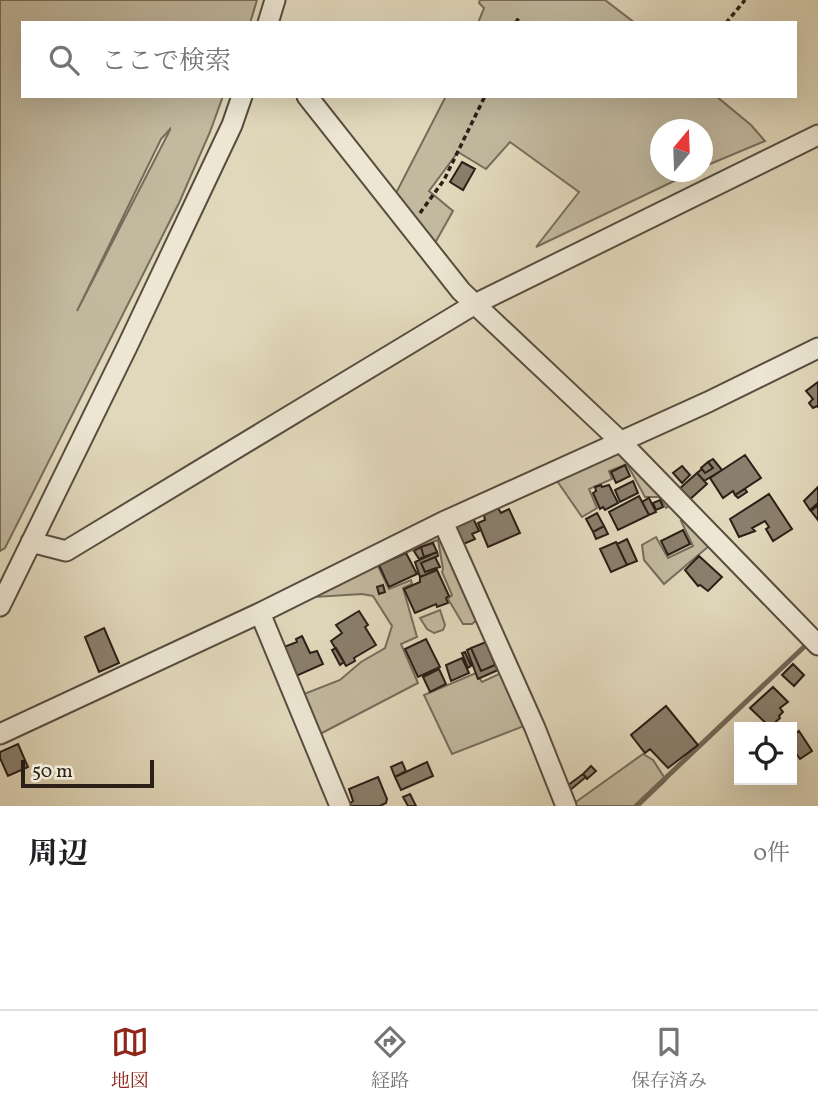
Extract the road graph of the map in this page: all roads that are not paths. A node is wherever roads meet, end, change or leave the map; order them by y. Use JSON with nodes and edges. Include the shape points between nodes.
{"nodes":[{"id":1,"x":275,"y":0,"type":"edge"},
{"id":2,"x":269,"y":21,"type":"edge"},
{"id":3,"x":241,"y":98,"type":"edge"},
{"id":4,"x":309,"y":98,"type":"edge"},
{"id":5,"x":818,"y":135,"type":"edge"},
{"id":6,"x":475,"y":304,"type":"junction"},
{"id":7,"x":818,"y":348,"type":"edge"},
{"id":8,"x":620,"y":440,"type":"junction"},
{"id":9,"x":443,"y":522,"type":"junction"},
{"id":10,"x":31,"y":542,"type":"junction"},
{"id":11,"x":0,"y":606,"type":"edge"},
{"id":12,"x":260,"y":613,"type":"junction"},
{"id":13,"x":818,"y":645,"type":"edge"},
{"id":14,"x":0,"y":734,"type":"edge"},
{"id":15,"x":340,"y":806,"type":"edge"},
{"id":16,"x":566,"y":806,"type":"edge"}],
"edges":[{"from":1,"to":2,"type":"street"},
{"from":3,"to":10,"type":"street"},
{"from":4,"to":6,"type":"street"},
{"from":5,"to":6,"type":"street"},
{"from":6,"to":8,"type":"street"},
{"from":6,"to":10,"type":"street","via":[[66,551]]},
{"from":7,"to":8,"type":"street"},
{"from":8,"to":9,"type":"street"},
{"from":8,"to":13,"type":"street"},
{"from":9,"to":12,"type":"street"},
{"from":9,"to":16,"type":"street"},
{"from":10,"to":11,"type":"street"},
{"from":12,"to":14,"type":"street"},
{"from":12,"to":15,"type":"street"}]}
